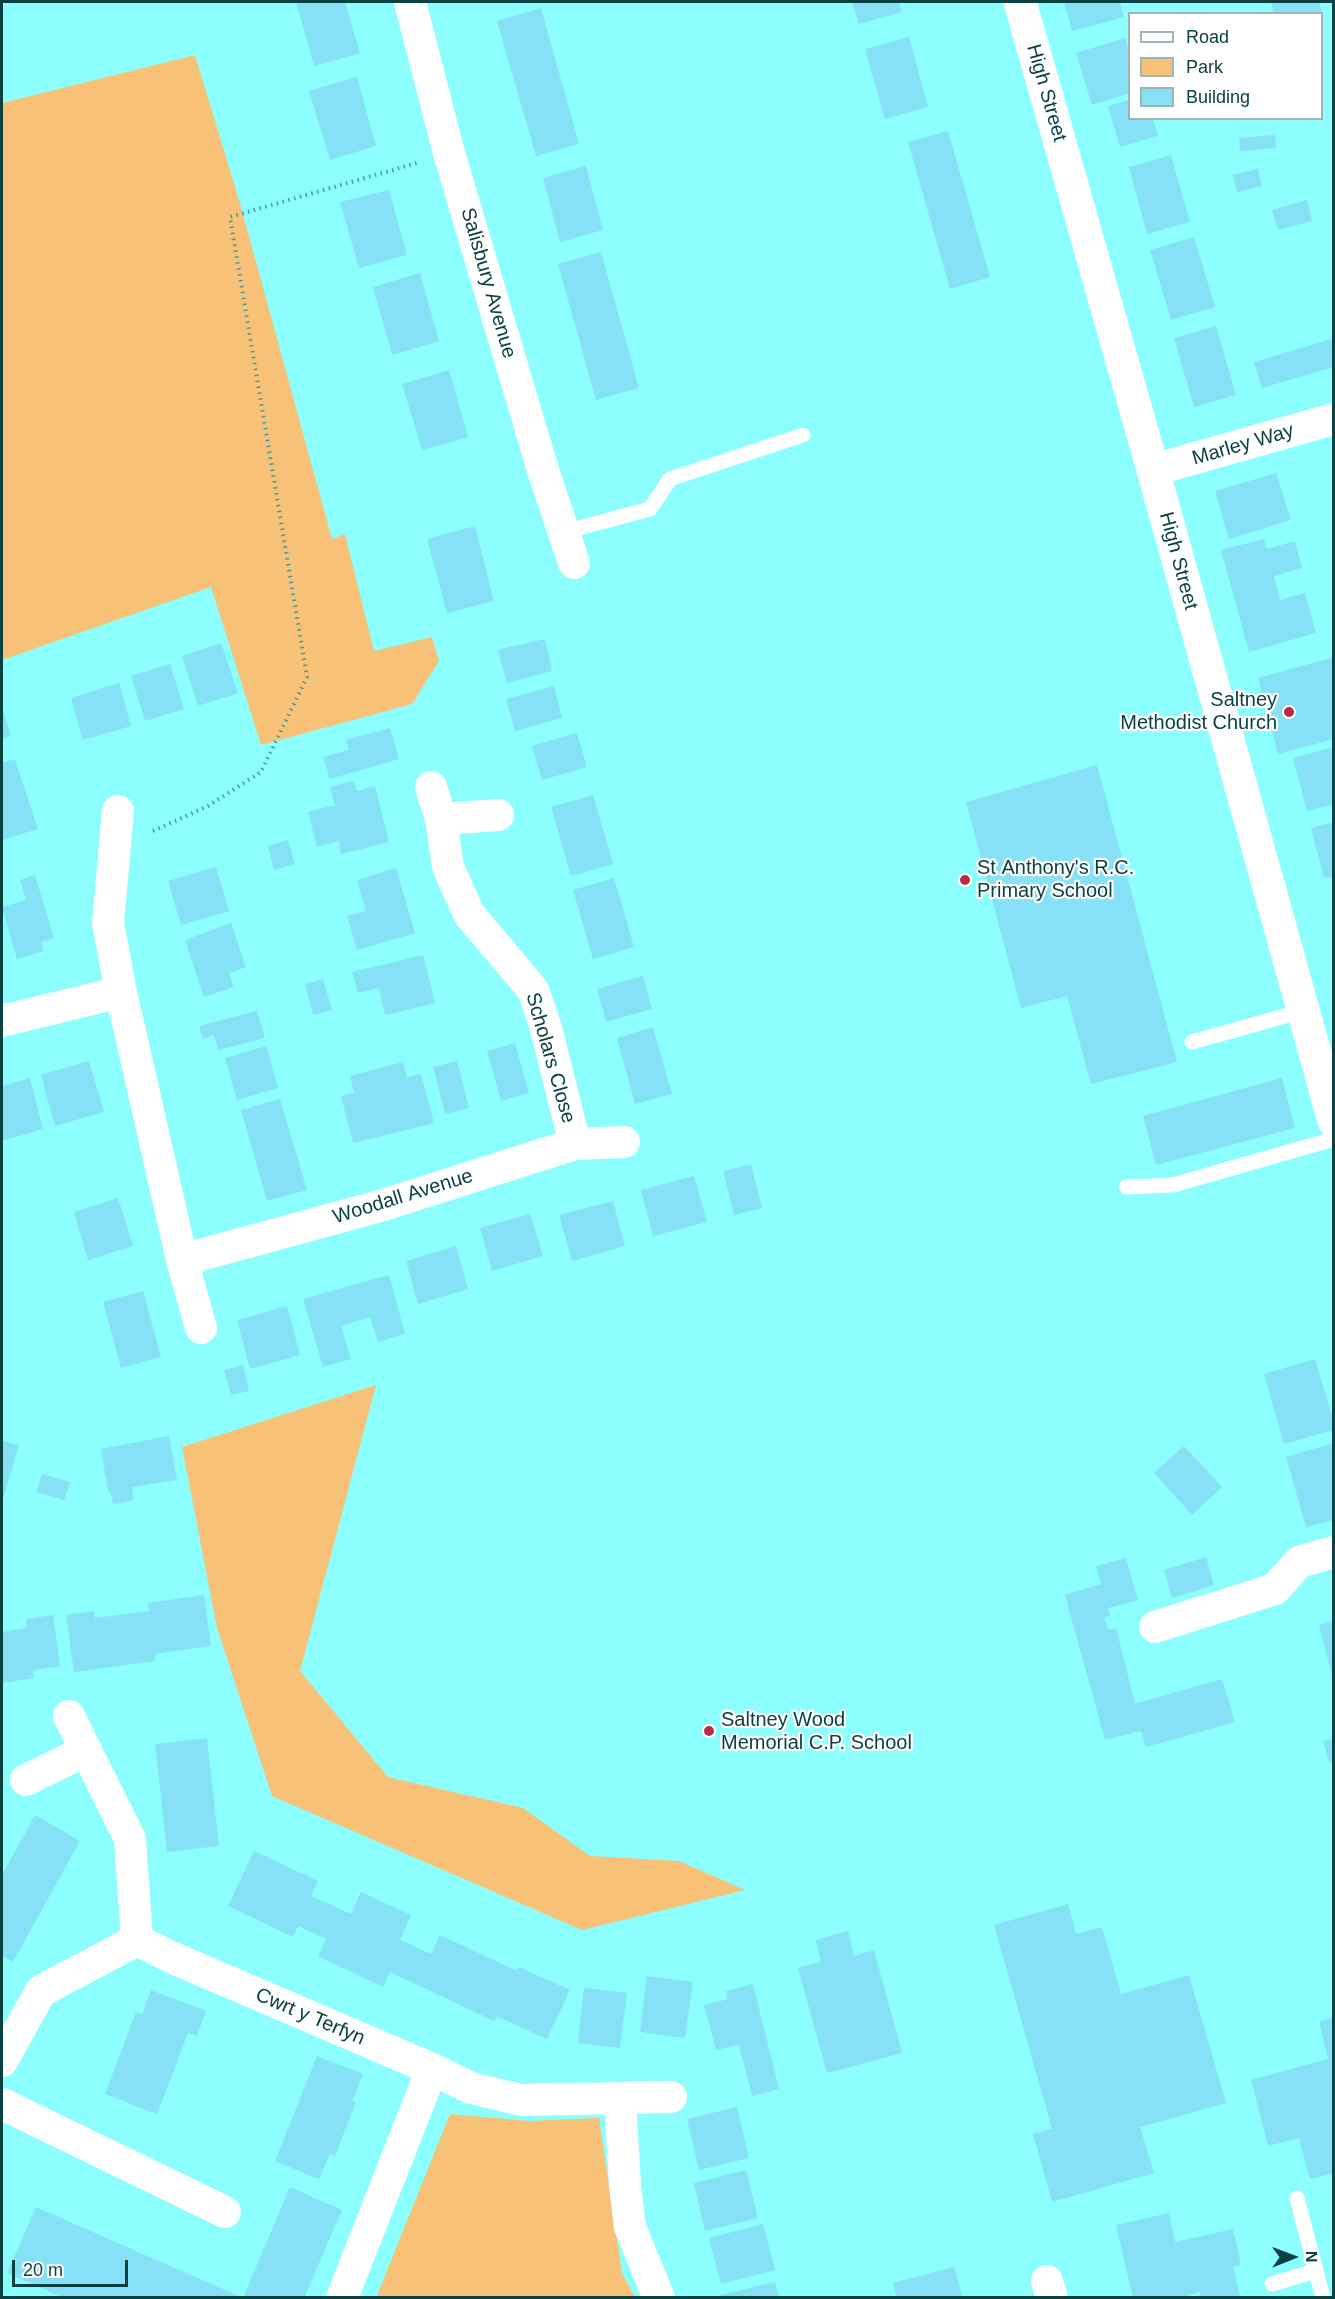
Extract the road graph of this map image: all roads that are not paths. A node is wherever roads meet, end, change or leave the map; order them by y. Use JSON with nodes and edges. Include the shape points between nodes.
{"nodes":[{"id":1,"x":410,"y":2,"type":"edge"},
{"id":2,"x":1020,"y":2,"type":"edge"},
{"id":3,"x":1334,"y":420,"type":"edge"},
{"id":4,"x":803,"y":435,"type":"dead end"},
{"id":5,"x":1154,"y":470,"type":"junction"},
{"id":6,"x":564,"y":532,"type":"junction"},
{"id":7,"x":574,"y":563,"type":"dead end"},
{"id":8,"x":431,"y":787,"type":"dead end"},
{"id":9,"x":498,"y":815,"type":"dead end"},
{"id":10,"x":441,"y":819,"type":"junction"},
{"id":11,"x":117,"y":824,"type":"road end"},
{"id":12,"x":121,"y":992,"type":"junction"},
{"id":13,"x":1303,"y":1011,"type":"junction"},
{"id":14,"x":2,"y":1021,"type":"edge"},
{"id":15,"x":1192,"y":1042,"type":"dead end"},
{"id":16,"x":1334,"y":1121,"type":"edge"},
{"id":17,"x":1334,"y":1139,"type":"edge"},
{"id":18,"x":624,"y":1142,"type":"dead end"},
{"id":19,"x":575,"y":1144,"type":"junction"},
{"id":20,"x":1126,"y":1186,"type":"dead end"},
{"id":21,"x":182,"y":1260,"type":"junction"},
{"id":22,"x":201,"y":1328,"type":"dead end"},
{"id":23,"x":1334,"y":1552,"type":"edge"},
{"id":24,"x":1155,"y":1627,"type":"dead end"},
{"id":25,"x":69,"y":1716,"type":"dead end"},
{"id":26,"x":85,"y":1750,"type":"junction"},
{"id":27,"x":26,"y":1780,"type":"dead end"},
{"id":28,"x":137,"y":1940,"type":"junction"},
{"id":29,"x":2,"y":2061,"type":"edge"},
{"id":30,"x":432,"y":2069,"type":"junction"},
{"id":31,"x":671,"y":2097,"type":"dead end"},
{"id":32,"x":620,"y":2099,"type":"junction"},
{"id":33,"x":2,"y":2104,"type":"edge"},
{"id":34,"x":1297,"y":2198,"type":"dead end"},
{"id":35,"x":225,"y":2212,"type":"dead end"},
{"id":36,"x":1316,"y":2271,"type":"junction"},
{"id":37,"x":1272,"y":2284,"type":"dead end"},
{"id":38,"x":342,"y":2298,"type":"edge"},
{"id":39,"x":659,"y":2298,"type":"edge"},
{"id":40,"x":1323,"y":2298,"type":"edge"}],
"edges":[{"from":1,"to":6,"type":"street","name":"Salisbury Avenue","via":[[449,153]]},
{"from":2,"to":5,"type":"main road","name":"High Street"},
{"from":3,"to":5,"type":"street","name":"Marley Way"},
{"from":4,"to":6,"type":"lane","via":[[670,479],[650,509]]},
{"from":5,"to":13,"type":"main road","name":"High Street"},
{"from":6,"to":7,"type":"street","name":"Salisbury Avenue"},
{"from":8,"to":10,"type":"street","name":"Scholars Close"},
{"from":9,"to":10,"type":"street"},
{"from":10,"to":19,"type":"street","name":"Scholars Close","via":[[448,867],[469,914],[533,990]]},
{"from":11,"to":12,"type":"street","via":[[108,923]]},
{"from":12,"to":14,"type":"street"},
{"from":12,"to":21,"type":"street"},
{"from":13,"to":15,"type":"lane"},
{"from":13,"to":16,"type":"main road","name":"High Street"},
{"from":17,"to":20,"type":"lane","via":[[1173,1185]]},
{"from":18,"to":19,"type":"street","name":"Woodall Avenue"},
{"from":19,"to":21,"type":"street","name":"Woodall Avenue","via":[[380,1206]]},
{"from":21,"to":22,"type":"street"},
{"from":23,"to":24,"type":"street","via":[[1299,1562],[1275,1589]]},
{"from":25,"to":26,"type":"street"},
{"from":26,"to":27,"type":"street"},
{"from":26,"to":28,"type":"street","via":[[130,1839]]},
{"from":28,"to":29,"type":"street","via":[[41,1990]]},
{"from":28,"to":30,"type":"street","name":"Cwrt y Terfyn"},
{"from":30,"to":32,"type":"street","name":"Cwrt y Terfyn","via":[[471,2088],[520,2100]]},
{"from":30,"to":38,"type":"street"},
{"from":31,"to":32,"type":"street","name":"Cwrt y Terfyn"},
{"from":32,"to":39,"type":"street","via":[[630,2227]]},
{"from":33,"to":35,"type":"street"},
{"from":34,"to":36,"type":"lane"},
{"from":36,"to":37,"type":"lane"},
{"from":36,"to":40,"type":"lane"}]}
